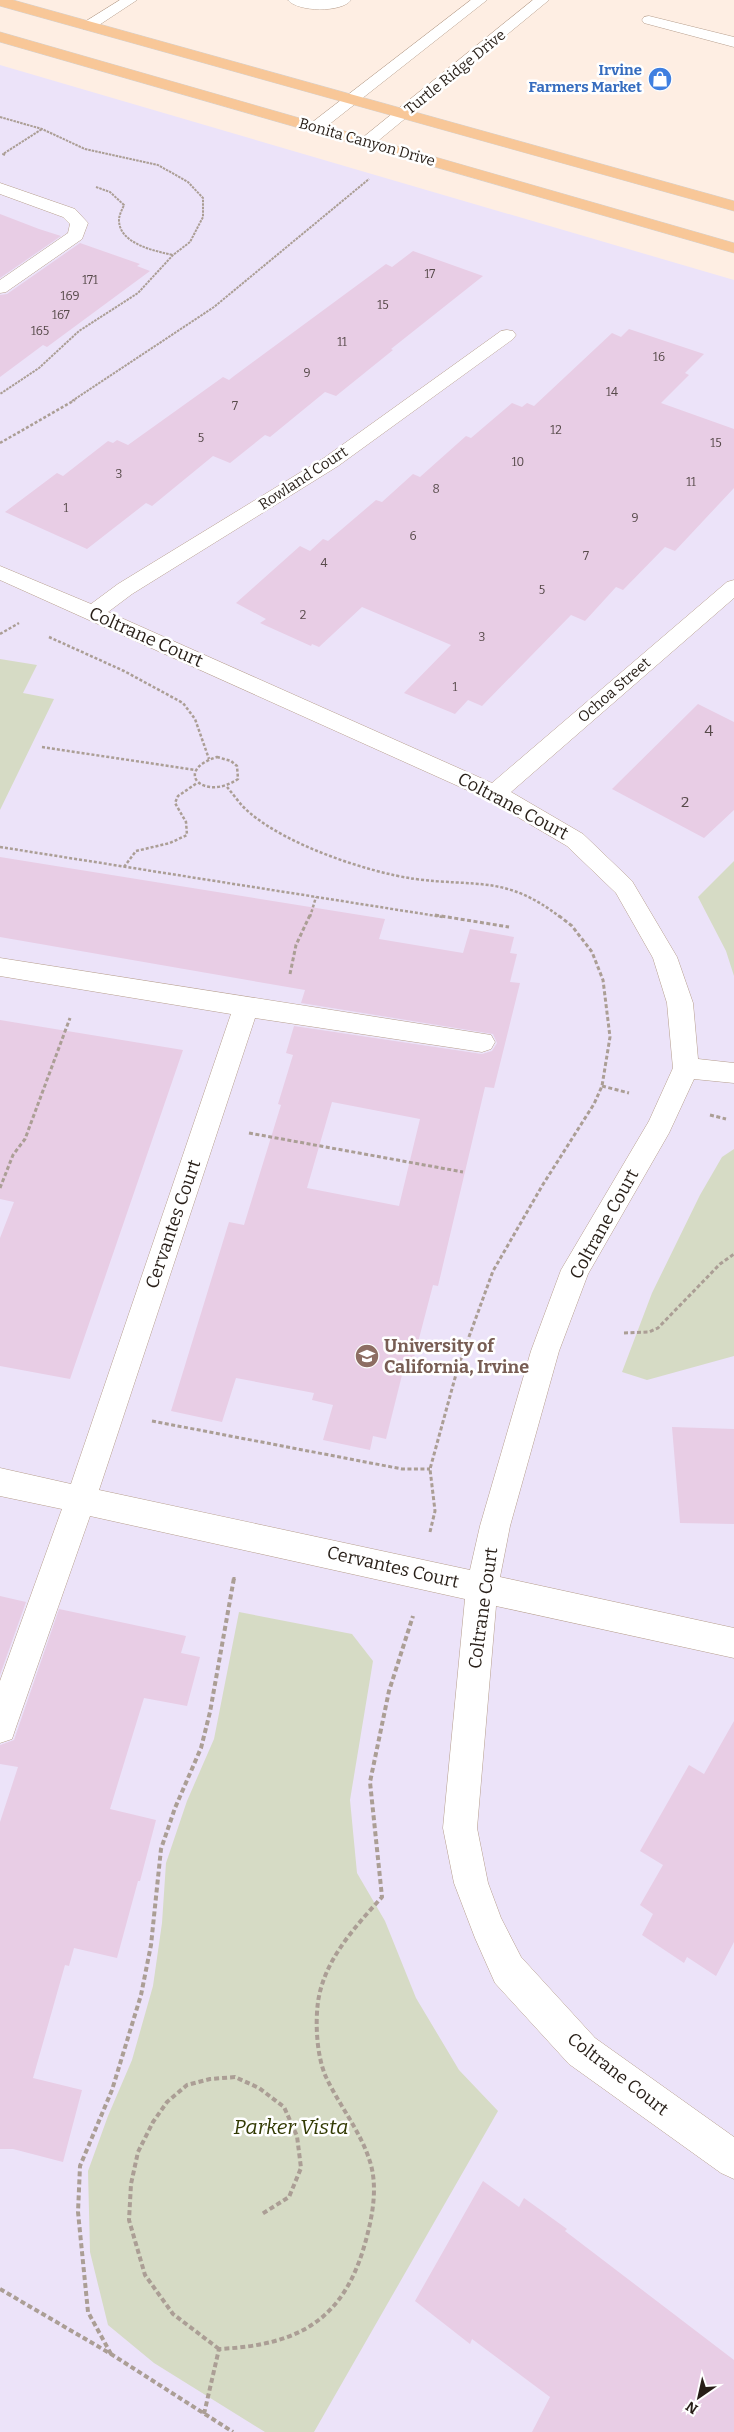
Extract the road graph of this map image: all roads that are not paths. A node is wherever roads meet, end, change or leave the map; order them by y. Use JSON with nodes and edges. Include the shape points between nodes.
{"nodes":[{"id":1,"x":130,"y":0,"type":"edge"},
{"id":2,"x":295,"y":0,"type":"edge"},
{"id":3,"x":344,"y":0,"type":"edge"},
{"id":4,"x":480,"y":0,"type":"edge"},
{"id":5,"x":542,"y":0,"type":"edge"},
{"id":6,"x":0,"y":1,"type":"edge"},
{"id":7,"x":649,"y":20,"type":"dead end"},
{"id":8,"x":88,"y":26,"type":"junction"},
{"id":9,"x":0,"y":38,"type":"edge"},
{"id":10,"x":734,"y":42,"type":"edge"},
{"id":11,"x":352,"y":100,"type":"junction"},
{"id":12,"x":402,"y":114,"type":"junction"},
{"id":13,"x":316,"y":128,"type":"junction"},
{"id":14,"x":367,"y":142,"type":"junction"},
{"id":15,"x":0,"y":188,"type":"edge"},
{"id":16,"x":734,"y":206,"type":"edge"},
{"id":17,"x":734,"y":248,"type":"edge"},
{"id":18,"x":0,"y":288,"type":"edge"},
{"id":19,"x":507,"y":335,"type":"dead end"},
{"id":20,"x":0,"y":572,"type":"edge"},
{"id":21,"x":734,"y":587,"type":"edge"},
{"id":22,"x":93,"y":613,"type":"junction"},
{"id":23,"x":495,"y":792,"type":"junction"},
{"id":24,"x":0,"y":966,"type":"edge"},
{"id":25,"x":246,"y":1007,"type":"junction"},
{"id":26,"x":482,"y":1042,"type":"dead end"},
{"id":27,"x":686,"y":1068,"type":"junction"},
{"id":28,"x":734,"y":1073,"type":"edge"},
{"id":29,"x":0,"y":1482,"type":"edge"},
{"id":30,"x":81,"y":1498,"type":"junction"},
{"id":31,"x":482,"y":1587,"type":"junction"},
{"id":32,"x":734,"y":1643,"type":"edge"},
{"id":33,"x":0,"y":1727,"type":"edge"},
{"id":34,"x":734,"y":2160,"type":"edge"}],
"edges":[{"from":1,"to":8,"type":"street"},
{"from":2,"to":3,"type":"street","via":[[317,6],[339,4]]},
{"from":4,"to":11,"type":"street"},
{"from":5,"to":12,"type":"street","name":"Turtle Ridge Drive"},
{"from":6,"to":8,"type":"main road"},
{"from":7,"to":10,"type":"street"},
{"from":8,"to":11,"type":"main road"},
{"from":9,"to":13,"type":"main road","name":"Bonita Canyon Drive"},
{"from":11,"to":12,"type":"main road"},
{"from":11,"to":13,"type":"street"},
{"from":12,"to":14,"type":"street","name":"Turtle Ridge Drive"},
{"from":12,"to":16,"type":"main road"},
{"from":13,"to":14,"type":"main road","name":"Bonita Canyon Drive"},
{"from":14,"to":17,"type":"main road","name":"Bonita Canyon Drive"},
{"from":15,"to":18,"type":"street","via":[[69,212],[79,223],[76,234]]},
{"from":19,"to":22,"type":"street","name":"Rowland Court","via":[[330,462],[125,589]]},
{"from":20,"to":22,"type":"street","name":"Coltrane Court"},
{"from":21,"to":23,"type":"street","name":"Ochoa Street"},
{"from":22,"to":23,"type":"street","name":"Coltrane Court"},
{"from":23,"to":27,"type":"street","name":"Coltrane Court","via":[[575,840],[624,887],[665,957],[680,1003]]},
{"from":24,"to":25,"type":"street"},
{"from":25,"to":26,"type":"street"},
{"from":25,"to":30,"type":"street","name":"Cervantes Court"},
{"from":27,"to":28,"type":"street"},
{"from":27,"to":31,"type":"street","name":"Coltrane Court","via":[[660,1125],[575,1270],[542,1360],[495,1526]]},
{"from":29,"to":30,"type":"street","name":"Cervantes Court"},
{"from":30,"to":31,"type":"street","name":"Cervantes Court"},
{"from":30,"to":33,"type":"street","name":"Cervantes Court"},
{"from":31,"to":32,"type":"street","name":"Cervantes Court"},
{"from":31,"to":34,"type":"street","name":"Coltrane Court","via":[[460,1828],[472,1883],[487,1926],[508,1970],[582,2051]]}]}
